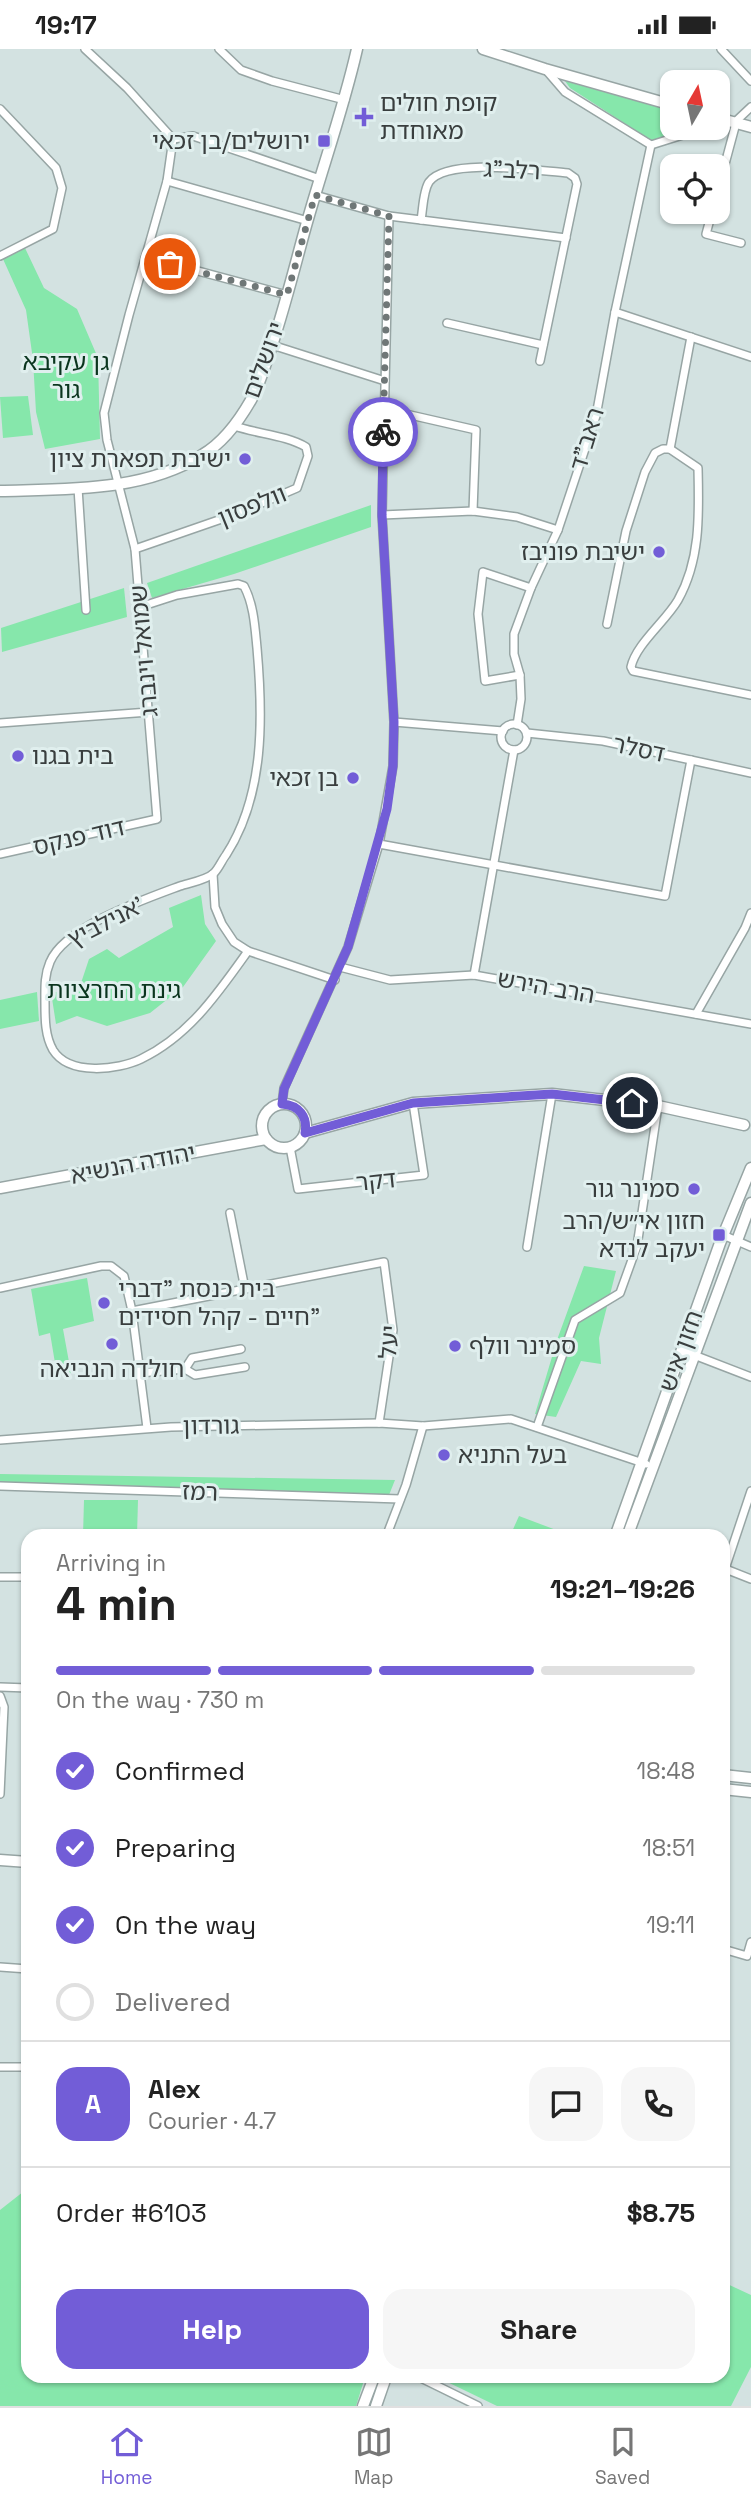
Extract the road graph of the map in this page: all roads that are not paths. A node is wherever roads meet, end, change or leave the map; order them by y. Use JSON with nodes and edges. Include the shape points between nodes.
{"nodes":[{"id":1,"x":85,"y":49,"type":"edge"},
{"id":2,"x":219,"y":49,"type":"edge"},
{"id":3,"x":357,"y":49,"type":"edge"},
{"id":4,"x":483,"y":49,"type":"edge"},
{"id":5,"x":721,"y":49,"type":"edge"},
{"id":6,"x":545,"y":69,"type":"junction"},
{"id":7,"x":751,"y":81,"type":"edge"},
{"id":8,"x":345,"y":100,"type":"junction"},
{"id":9,"x":660,"y":102,"type":"edge"},
{"id":10,"x":751,"y":107,"type":"edge"},
{"id":11,"x":0,"y":109,"type":"edge"},
{"id":12,"x":730,"y":122,"type":"edge"},
{"id":13,"x":735,"y":123,"type":"junction"},
{"id":14,"x":751,"y":127,"type":"edge"},
{"id":15,"x":173,"y":139,"type":"junction"},
{"id":16,"x":667,"y":140,"type":"edge"},
{"id":17,"x":651,"y":145,"type":"junction"},
{"id":18,"x":727,"y":154,"type":"edge"},
{"id":19,"x":320,"y":179,"type":"junction"},
{"id":20,"x":167,"y":181,"type":"junction"},
{"id":21,"x":315,"y":195,"type":"junction"},
{"id":22,"x":389,"y":216,"type":"junction"},
{"id":23,"x":421,"y":220,"type":"junction"},
{"id":24,"x":307,"y":221,"type":"junction"},
{"id":25,"x":709,"y":224,"type":"edge"},
{"id":26,"x":566,"y":238,"type":"junction"},
{"id":27,"x":741,"y":243,"type":"dead end"},
{"id":28,"x":0,"y":256,"type":"edge"},
{"id":29,"x":146,"y":257,"type":"junction"},
{"id":30,"x":287,"y":295,"type":"junction"},
{"id":31,"x":615,"y":312,"type":"junction"},
{"id":32,"x":447,"y":323,"type":"dead end"},
{"id":33,"x":691,"y":337,"type":"junction"},
{"id":34,"x":272,"y":345,"type":"junction"},
{"id":35,"x":543,"y":345,"type":"junction"},
{"id":36,"x":751,"y":357,"type":"edge"},
{"id":37,"x":540,"y":361,"type":"dead end"},
{"id":38,"x":385,"y":381,"type":"junction"},
{"id":39,"x":384,"y":409,"type":"junction"},
{"id":40,"x":235,"y":426,"type":"junction"},
{"id":41,"x":670,"y":449,"type":"junction"},
{"id":42,"x":120,"y":484,"type":"junction"},
{"id":43,"x":78,"y":488,"type":"junction"},
{"id":44,"x":0,"y":491,"type":"edge"},
{"id":45,"x":473,"y":511,"type":"junction"},
{"id":46,"x":382,"y":515,"type":"junction"},
{"id":47,"x":558,"y":530,"type":"junction"},
{"id":48,"x":135,"y":549,"type":"junction"},
{"id":49,"x":531,"y":588,"type":"junction"},
{"id":50,"x":140,"y":607,"type":"junction"},
{"id":51,"x":86,"y":610,"type":"dead end"},
{"id":52,"x":607,"y":624,"type":"dead end"},
{"id":53,"x":520,"y":675,"type":"junction"},
{"id":54,"x":751,"y":695,"type":"edge"},
{"id":55,"x":149,"y":712,"type":"junction"},
{"id":56,"x":394,"y":722,"type":"junction"},
{"id":57,"x":0,"y":723,"type":"edge"},
{"id":58,"x":517,"y":725,"type":"junction"},
{"id":59,"x":503,"y":731,"type":"junction"},
{"id":60,"x":527,"y":733,"type":"junction"},
{"id":61,"x":514,"y":750,"type":"junction"},
{"id":62,"x":691,"y":760,"type":"junction"},
{"id":63,"x":751,"y":773,"type":"edge"},
{"id":64,"x":157,"y":819,"type":"joint"},
{"id":65,"x":379,"y":844,"type":"junction"},
{"id":66,"x":0,"y":854,"type":"edge"},
{"id":67,"x":493,"y":865,"type":"junction"},
{"id":68,"x":213,"y":874,"type":"junction"},
{"id":69,"x":751,"y":913,"type":"edge"},
{"id":70,"x":248,"y":951,"type":"junction"},
{"id":71,"x":340,"y":967,"type":"junction"},
{"id":72,"x":474,"y":975,"type":"junction"},
{"id":73,"x":335,"y":980,"type":"junction"},
{"id":74,"x":696,"y":1014,"type":"junction"},
{"id":75,"x":751,"y":1024,"type":"edge"},
{"id":76,"x":552,"y":1094,"type":"junction"},
{"id":77,"x":413,"y":1103,"type":"junction"},
{"id":78,"x":282,"y":1104,"type":"junction"},
{"id":79,"x":658,"y":1106,"type":"junction"},
{"id":80,"x":744,"y":1125,"type":"dead end"},
{"id":81,"x":305,"y":1133,"type":"junction"},
{"id":82,"x":266,"y":1139,"type":"junction"},
{"id":83,"x":290,"y":1147,"type":"junction"},
{"id":84,"x":751,"y":1168,"type":"edge"},
{"id":85,"x":0,"y":1188,"type":"edge"},
{"id":86,"x":751,"y":1203,"type":"edge"},
{"id":87,"x":230,"y":1213,"type":"dead end"},
{"id":88,"x":723,"y":1235,"type":"junction"},
{"id":89,"x":737,"y":1241,"type":"junction"},
{"id":90,"x":527,"y":1247,"type":"dead end"},
{"id":91,"x":751,"y":1247,"type":"edge"},
{"id":92,"x":0,"y":1288,"type":"edge"},
{"id":93,"x":245,"y":1289,"type":"junction"},
{"id":94,"x":131,"y":1311,"type":"junction"},
{"id":95,"x":241,"y":1349,"type":"dead end"},
{"id":96,"x":681,"y":1350,"type":"junction"},
{"id":97,"x":695,"y":1355,"type":"junction"},
{"id":98,"x":245,"y":1367,"type":"dead end"},
{"id":99,"x":186,"y":1369,"type":"junction"},
{"id":100,"x":140,"y":1374,"type":"junction"},
{"id":101,"x":751,"y":1377,"type":"edge"},
{"id":102,"x":379,"y":1423,"type":"junction"},
{"id":103,"x":423,"y":1426,"type":"junction"},
{"id":104,"x":537,"y":1427,"type":"junction"},
{"id":105,"x":147,"y":1428,"type":"junction"},
{"id":106,"x":0,"y":1440,"type":"edge"},
{"id":107,"x":647,"y":1464,"type":"junction"},
{"id":108,"x":0,"y":1486,"type":"edge"},
{"id":109,"x":751,"y":1491,"type":"edge"},
{"id":110,"x":400,"y":1499,"type":"junction"},
{"id":111,"x":389,"y":1529,"type":"edge"},
{"id":112,"x":619,"y":1529,"type":"edge"},
{"id":113,"x":629,"y":1529,"type":"edge"},
{"id":114,"x":730,"y":1551,"type":"edge"},
{"id":115,"x":730,"y":1570,"type":"edge"},
{"id":116,"x":0,"y":1577,"type":"edge"},
{"id":117,"x":21,"y":1577,"type":"edge"},
{"id":118,"x":751,"y":1579,"type":"edge"},
{"id":119,"x":0,"y":1686,"type":"edge"},
{"id":120,"x":21,"y":1688,"type":"edge"},
{"id":121,"x":0,"y":1696,"type":"edge"},
{"id":122,"x":1,"y":1758,"type":"edge"},
{"id":123,"x":730,"y":1776,"type":"edge"},
{"id":124,"x":751,"y":1779,"type":"edge"},
{"id":125,"x":730,"y":1790,"type":"edge"},
{"id":126,"x":751,"y":1792,"type":"edge"},
{"id":127,"x":0,"y":1794,"type":"edge"},
{"id":128,"x":0,"y":1860,"type":"edge"},
{"id":129,"x":21,"y":1862,"type":"edge"},
{"id":130,"x":751,"y":1942,"type":"edge"},
{"id":131,"x":730,"y":1951,"type":"edge"},
{"id":132,"x":0,"y":1967,"type":"edge"},
{"id":133,"x":21,"y":1968,"type":"edge"},
{"id":134,"x":0,"y":2067,"type":"edge"},
{"id":135,"x":21,"y":2067,"type":"edge"},
{"id":136,"x":372,"y":2383,"type":"edge"},
{"id":137,"x":384,"y":2383,"type":"edge"},
{"id":138,"x":431,"y":2383,"type":"edge"},
{"id":139,"x":363,"y":2406,"type":"edge"},
{"id":140,"x":376,"y":2406,"type":"edge"},
{"id":141,"x":478,"y":2406,"type":"edge"}],
"edges":[{"from":1,"to":15,"type":"street"},
{"from":2,"to":8,"type":"street","via":[[241,70]]},
{"from":3,"to":8,"type":"street","name":"ירושלים"},
{"from":4,"to":6,"type":"street"},
{"from":5,"to":7,"type":"street"},
{"from":6,"to":9,"type":"street"},
{"from":6,"to":17,"type":"street","via":[[565,92]]},
{"from":8,"to":19,"type":"street","name":"ירושלים"},
{"from":10,"to":13,"type":"street"},
{"from":11,"to":28,"type":"street","via":[[55,168],[62,188],[53,229]]},
{"from":12,"to":13,"type":"street"},
{"from":13,"to":14,"type":"street"},
{"from":13,"to":18,"type":"street"},
{"from":15,"to":19,"type":"street","via":[[193,136]]},
{"from":15,"to":20,"type":"street","name":"שמואל וינברג"},
{"from":16,"to":17,"type":"street"},
{"from":17,"to":31,"type":"street","name":"ראב\"ד"},
{"from":19,"to":21,"type":"street","name":"ירושלים"},
{"from":20,"to":24,"type":"street"},
{"from":20,"to":29,"type":"street","name":"שמואל וינברג"},
{"from":21,"to":22,"type":"street"},
{"from":21,"to":24,"type":"street","name":"ירושלים"},
{"from":22,"to":23,"type":"street"},
{"from":22,"to":38,"type":"street"},
{"from":23,"to":26,"type":"street"},
{"from":23,"to":26,"type":"street","name":"רלב\"ג","via":[[427,184],[439,172],[513,168],[568,173],[577,184]]},
{"from":24,"to":30,"type":"street","name":"ירושלים"},
{"from":25,"to":27,"type":"street","via":[[706,234]]},
{"from":26,"to":35,"type":"street"},
{"from":29,"to":30,"type":"street"},
{"from":29,"to":42,"type":"street","name":"שמואל וינברג","via":[[104,413]]},
{"from":30,"to":34,"type":"street","name":"ירושלים"},
{"from":31,"to":33,"type":"street"},
{"from":31,"to":47,"type":"street","name":"ראב\"ד","via":[[596,416]]},
{"from":32,"to":35,"type":"street"},
{"from":33,"to":36,"type":"street"},
{"from":33,"to":41,"type":"street"},
{"from":34,"to":38,"type":"street"},
{"from":34,"to":40,"type":"street","name":"ירושלים","via":[[253,398]]},
{"from":35,"to":37,"type":"street"},
{"from":38,"to":39,"type":"street"},
{"from":39,"to":45,"type":"street","via":[[476,430]]},
{"from":39,"to":46,"type":"street"},
{"from":40,"to":42,"type":"street","name":"ירושלים","via":[[202,455],[166,472]]},
{"from":40,"to":48,"type":"street","name":"וולפסון","via":[[306,447],[308,456],[297,488]]},
{"from":41,"to":52,"type":"street","via":[[655,453],[645,472],[626,531]]},
{"from":41,"to":54,"type":"street","via":[[698,468],[695,559],[678,600],[632,662],[634,671]]},
{"from":42,"to":43,"type":"street","name":"ירושלים"},
{"from":42,"to":48,"type":"street","name":"שמואל וינברג"},
{"from":43,"to":44,"type":"street","name":"ירושלים"},
{"from":43,"to":51,"type":"street"},
{"from":45,"to":46,"type":"street"},
{"from":45,"to":47,"type":"street","via":[[517,517]]},
{"from":46,"to":56,"type":"street"},
{"from":47,"to":49,"type":"street","name":"ראב\"ד"},
{"from":48,"to":50,"type":"street","name":"שמואל וינברג"},
{"from":49,"to":53,"type":"street","name":"ראב\"ד","via":[[514,634]]},
{"from":49,"to":53,"type":"street","via":[[483,572],[478,614],[485,681]]},
{"from":50,"to":55,"type":"street","name":"שמואל וינברג"},
{"from":50,"to":68,"type":"street","via":[[238,584],[247,592],[254,617],[260,744],[245,815]]},
{"from":53,"to":58,"type":"street","name":"ראב\"ד"},
{"from":55,"to":57,"type":"street"},
{"from":55,"to":64,"type":"street","name":"שמואל וינברג"},
{"from":56,"to":59,"type":"street"},
{"from":56,"to":65,"type":"street","via":[[393,766]]},
{"from":58,"to":59,"type":"street"},
{"from":58,"to":60,"type":"street"},
{"from":59,"to":61,"type":"street","via":[[503,744]]},
{"from":60,"to":61,"type":"street","via":[[525,744]]},
{"from":60,"to":62,"type":"street","name":"דסלר","via":[[603,741]]},
{"from":61,"to":67,"type":"street"},
{"from":62,"to":63,"type":"street","name":"דסלר"},
{"from":62,"to":67,"type":"street","via":[[665,896]]},
{"from":64,"to":66,"type":"street","name":"דוד פנקס"},
{"from":65,"to":67,"type":"street"},
{"from":65,"to":71,"type":"street"},
{"from":67,"to":72,"type":"street"},
{"from":68,"to":70,"type":"street","via":[[215,907],[222,925],[234,942]]},
{"from":68,"to":70,"type":"street","name":"אנילביץ'","via":[[86,927],[60,944],[44,980],[49,1042],[61,1061],[100,1069],[141,1059],[183,1032],[214,999]]},
{"from":69,"to":74,"type":"street"},
{"from":70,"to":73,"type":"street"},
{"from":71,"to":72,"type":"street","name":"הרב הירש","via":[[390,980]]},
{"from":71,"to":73,"type":"street"},
{"from":72,"to":74,"type":"street","name":"הרב הירש"},
{"from":73,"to":78,"type":"street","via":[[284,1089]]},
{"from":74,"to":75,"type":"street","name":"הרב הירש"},
{"from":76,"to":77,"type":"street"},
{"from":76,"to":79,"type":"street"},
{"from":76,"to":90,"type":"street"},
{"from":77,"to":81,"type":"street"},
{"from":77,"to":83,"type":"street","name":"דקר","via":[[424,1175],[298,1189]]},
{"from":78,"to":81,"type":"street","via":[[302,1112]]},
{"from":78,"to":82,"type":"street","via":[[264,1117]]},
{"from":79,"to":80,"type":"street"},
{"from":79,"to":104,"type":"street","via":[[637,1246],[620,1293],[575,1320]]},
{"from":81,"to":83,"type":"street"},
{"from":82,"to":83,"type":"street","via":[[277,1147]]},
{"from":82,"to":85,"type":"street","name":"יהודה הנשיא"},
{"from":84,"to":88,"type":"street","name":"חזון איש"},
{"from":86,"to":89,"type":"street","name":"חזון איש"},
{"from":87,"to":93,"type":"street"},
{"from":88,"to":89,"type":"street"},
{"from":88,"to":96,"type":"street","name":"חזון איש"},
{"from":89,"to":91,"type":"street"},
{"from":89,"to":97,"type":"street","name":"חזון איש"},
{"from":92,"to":94,"type":"street","via":[[111,1266],[124,1276]]},
{"from":93,"to":94,"type":"street"},
{"from":93,"to":102,"type":"street","name":"יעל","via":[[384,1262],[393,1330]]},
{"from":94,"to":100,"type":"street"},
{"from":95,"to":99,"type":"street","via":[[192,1358]]},
{"from":96,"to":97,"type":"street"},
{"from":96,"to":107,"type":"street","name":"חזון איש"},
{"from":97,"to":101,"type":"street"},
{"from":97,"to":107,"type":"street","name":"חזון איש"},
{"from":98,"to":99,"type":"street","via":[[195,1375]]},
{"from":99,"to":100,"type":"street"},
{"from":100,"to":105,"type":"street"},
{"from":102,"to":103,"type":"street","name":"גורדון"},
{"from":102,"to":105,"type":"street","name":"גורדון"},
{"from":103,"to":104,"type":"street","name":"גורדון","via":[[511,1419]]},
{"from":103,"to":110,"type":"street"},
{"from":104,"to":107,"type":"street","name":"גורדון"},
{"from":105,"to":106,"type":"street","name":"גורדון"},
{"from":107,"to":112,"type":"street","name":"חזון איש"},
{"from":107,"to":113,"type":"street","name":"חזון איש"},
{"from":108,"to":110,"type":"street","name":"רמז"},
{"from":109,"to":114,"type":"street"},
{"from":110,"to":111,"type":"street"},
{"from":115,"to":118,"type":"street"},
{"from":116,"to":117,"type":"street"},
{"from":119,"to":120,"type":"street"},
{"from":121,"to":122,"type":"street","via":[[4,1707]]},
{"from":122,"to":127,"type":"street"},
{"from":123,"to":124,"type":"street"},
{"from":125,"to":126,"type":"street"},
{"from":128,"to":129,"type":"street"},
{"from":130,"to":131,"type":"street","via":[[747,1956]]},
{"from":132,"to":133,"type":"street"},
{"from":134,"to":135,"type":"street"},
{"from":136,"to":139,"type":"street"},
{"from":137,"to":140,"type":"street"},
{"from":138,"to":141,"type":"street"}]}
